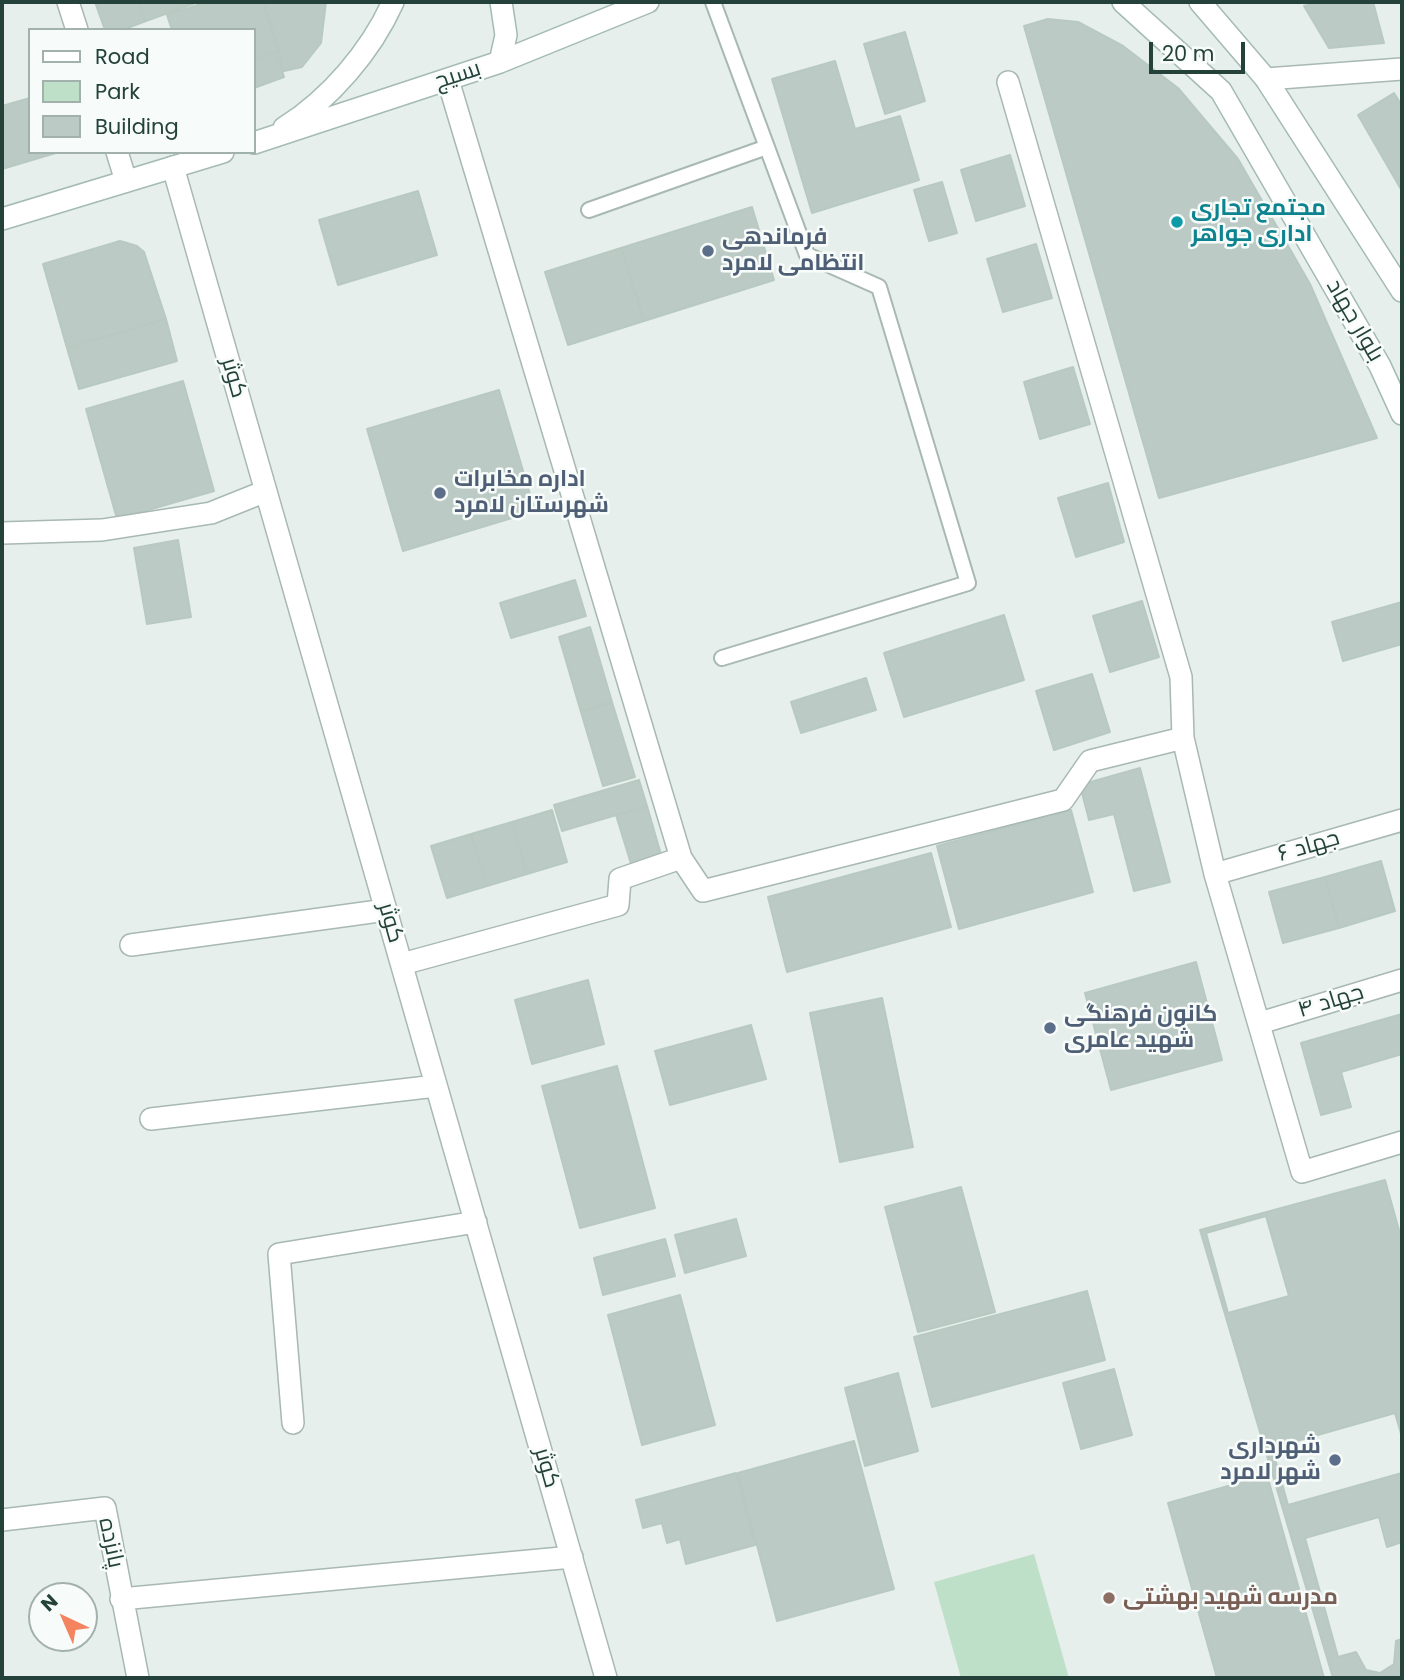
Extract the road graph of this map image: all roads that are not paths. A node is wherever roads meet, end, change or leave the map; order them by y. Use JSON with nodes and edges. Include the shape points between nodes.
{"nodes":[{"id":1,"x":68,"y":2,"type":"edge"},
{"id":2,"x":393,"y":2,"type":"edge"},
{"id":3,"x":501,"y":2,"type":"edge"},
{"id":4,"x":648,"y":2,"type":"edge"},
{"id":5,"x":713,"y":2,"type":"edge"},
{"id":6,"x":1123,"y":2,"type":"edge"},
{"id":7,"x":1200,"y":2,"type":"edge"},
{"id":8,"x":76,"y":28,"type":"edge"},
{"id":9,"x":500,"y":62,"type":"junction"},
{"id":10,"x":1402,"y":69,"type":"edge"},
{"id":11,"x":1266,"y":79,"type":"junction"},
{"id":12,"x":448,"y":80,"type":"junction"},
{"id":13,"x":1008,"y":82,"type":"dead end"},
{"id":14,"x":259,"y":141,"type":"edge"},
{"id":15,"x":767,"y":147,"type":"junction"},
{"id":16,"x":118,"y":154,"type":"edge"},
{"id":17,"x":216,"y":154,"type":"edge"},
{"id":18,"x":173,"y":167,"type":"junction"},
{"id":19,"x":126,"y":181,"type":"junction"},
{"id":20,"x":589,"y":210,"type":"dead end"},
{"id":21,"x":2,"y":219,"type":"edge"},
{"id":22,"x":1402,"y":291,"type":"edge"},
{"id":23,"x":1402,"y":414,"type":"edge"},
{"id":24,"x":266,"y":491,"type":"junction"},
{"id":25,"x":2,"y":533,"type":"edge"},
{"id":26,"x":722,"y":658,"type":"dead end"},
{"id":27,"x":1183,"y":738,"type":"junction"},
{"id":28,"x":1402,"y":820,"type":"edge"},
{"id":29,"x":681,"y":858,"type":"junction"},
{"id":30,"x":1215,"y":874,"type":"junction"},
{"id":31,"x":386,"y":910,"type":"junction"},
{"id":32,"x":131,"y":945,"type":"dead end"},
{"id":33,"x":402,"y":964,"type":"junction"},
{"id":34,"x":1402,"y":980,"type":"edge"},
{"id":35,"x":1260,"y":1023,"type":"junction"},
{"id":36,"x":436,"y":1086,"type":"junction"},
{"id":37,"x":150,"y":1119,"type":"dead end"},
{"id":38,"x":1402,"y":1142,"type":"edge"},
{"id":39,"x":475,"y":1222,"type":"junction"},
{"id":40,"x":293,"y":1423,"type":"dead end"},
{"id":41,"x":2,"y":1520,"type":"edge"},
{"id":42,"x":572,"y":1557,"type":"junction"},
{"id":43,"x":121,"y":1600,"type":"junction"},
{"id":44,"x":138,"y":1678,"type":"edge"},
{"id":45,"x":606,"y":1678,"type":"edge"}],
"edges":[{"from":1,"to":8,"type":"street"},
{"from":2,"to":14,"type":"street","name":"بسیج","via":[[339,83],[292,122]]},
{"from":3,"to":9,"type":"street","via":[[506,35]]},
{"from":4,"to":9,"type":"street","name":"بسیج"},
{"from":5,"to":15,"type":"lane"},
{"from":6,"to":23,"type":"street","name":"بلوار جهاد","via":[[1221,90],[1380,366]]},
{"from":7,"to":11,"type":"street"},
{"from":9,"to":12,"type":"street","name":"بسیج"},
{"from":10,"to":11,"type":"street"},
{"from":11,"to":22,"type":"street"},
{"from":12,"to":14,"type":"street","name":"بسیج"},
{"from":12,"to":29,"type":"street"},
{"from":13,"to":27,"type":"street","via":[[1181,677]]},
{"from":15,"to":20,"type":"lane"},
{"from":15,"to":26,"type":"lane","via":[[807,255],[879,287],[968,583]]},
{"from":16,"to":19,"type":"street"},
{"from":17,"to":18,"type":"street"},
{"from":18,"to":19,"type":"street"},
{"from":18,"to":24,"type":"street","name":"کوثر"},
{"from":19,"to":21,"type":"street"},
{"from":24,"to":25,"type":"street","via":[[211,513],[102,530]]},
{"from":24,"to":31,"type":"street","name":"کوثر"},
{"from":27,"to":29,"type":"street","via":[[1090,761],[1063,800],[703,891]]},
{"from":27,"to":30,"type":"street"},
{"from":28,"to":30,"type":"street","name":"جهاد ۶"},
{"from":29,"to":33,"type":"street","via":[[620,879],[618,905]]},
{"from":30,"to":35,"type":"street"},
{"from":31,"to":32,"type":"street"},
{"from":31,"to":33,"type":"street","name":"کوثر"},
{"from":33,"to":36,"type":"street","name":"کوثر"},
{"from":34,"to":35,"type":"street","name":"جهاد ۴"},
{"from":35,"to":38,"type":"street","via":[[1302,1172]]},
{"from":36,"to":37,"type":"street"},
{"from":36,"to":39,"type":"street","name":"کوثر"},
{"from":39,"to":40,"type":"street","via":[[279,1254]]},
{"from":39,"to":42,"type":"street","name":"کوثر"},
{"from":41,"to":43,"type":"street","name":"پانزده","via":[[105,1508]]},
{"from":42,"to":43,"type":"street"},
{"from":42,"to":45,"type":"street","name":"کوثر"},
{"from":43,"to":44,"type":"street","name":"پانزده"}]}
